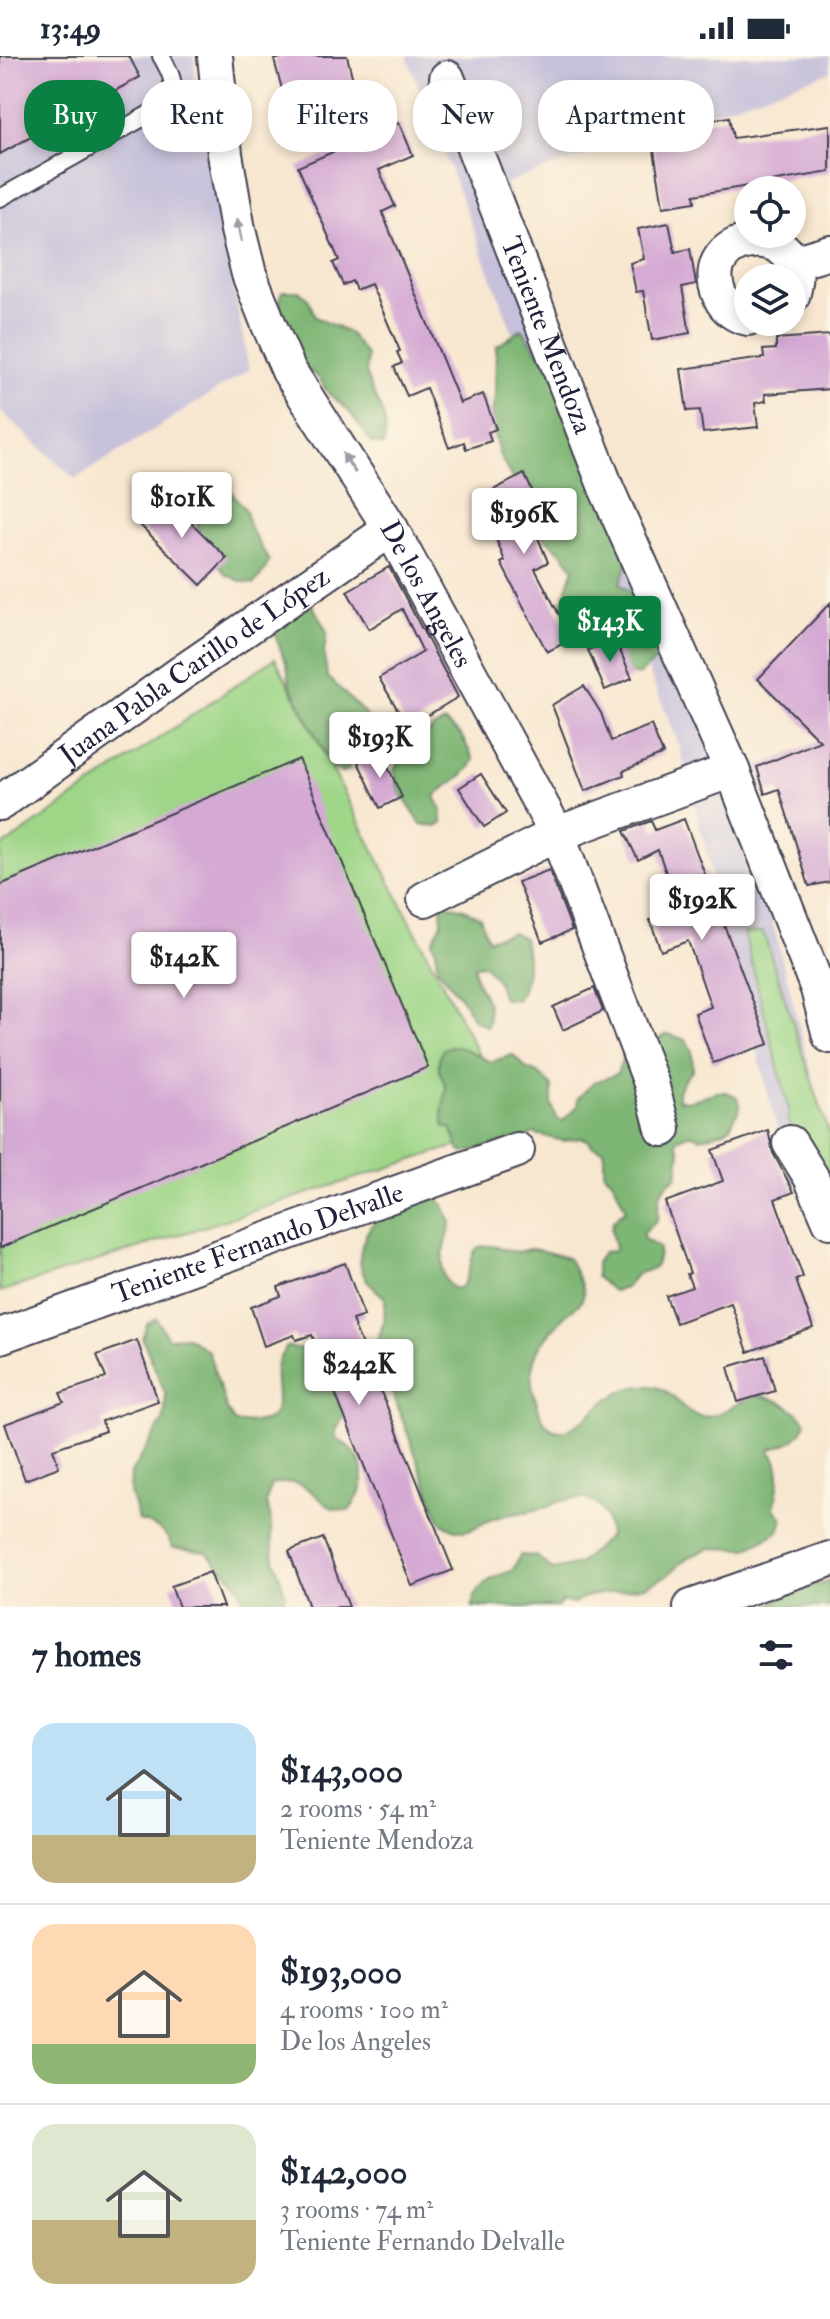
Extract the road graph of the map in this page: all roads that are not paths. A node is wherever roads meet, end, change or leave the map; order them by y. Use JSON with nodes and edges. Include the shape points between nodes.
{"nodes":[{"id":1,"x":161,"y":56,"type":"edge"},
{"id":2,"x":215,"y":56,"type":"edge"},
{"id":3,"x":447,"y":78,"type":"dead end"},
{"id":4,"x":0,"y":198,"type":"edge"},
{"id":5,"x":830,"y":252,"type":"edge"},
{"id":6,"x":787,"y":264,"type":"edge"},
{"id":7,"x":806,"y":270,"type":"edge"},
{"id":8,"x":734,"y":313,"type":"edge"},
{"id":9,"x":391,"y":529,"type":"junction"},
{"id":10,"x":732,"y":770,"type":"junction"},
{"id":11,"x":0,"y":803,"type":"edge"},
{"id":12,"x":557,"y":834,"type":"junction"},
{"id":13,"x":425,"y":899,"type":"dead end"},
{"id":14,"x":830,"y":1036,"type":"edge"},
{"id":15,"x":663,"y":1129,"type":"dead end"},
{"id":16,"x":790,"y":1143,"type":"dead end"},
{"id":17,"x":517,"y":1150,"type":"dead end"},
{"id":18,"x":830,"y":1221,"type":"edge"},
{"id":19,"x":0,"y":1336,"type":"edge"},
{"id":20,"x":830,"y":1559,"type":"edge"},
{"id":21,"x":691,"y":1607,"type":"edge"}],
"edges":[{"from":1,"to":4,"type":"lane","via":[[173,79],[169,103]]},
{"from":9,"to":2,"type":"street","name":"De los Angeles","one_way":true,"via":[[289,371],[249,274],[225,154]]},
{"from":3,"to":10,"type":"street","name":"Teniente Mendoza","via":[[607,490]]},
{"from":5,"to":7,"type":"street"},
{"from":6,"to":8,"type":"street","via":[[782,248],[764,239],[745,240],[727,250],[717,267],[716,286]]},
{"from":9,"to":11,"type":"street","name":"Juana Pabla Carillo de López"},
{"from":9,"to":12,"type":"street","name":"De los Angeles"},
{"from":10,"to":12,"type":"street"},
{"from":10,"to":14,"type":"street","name":"Teniente Mendoza","via":[[818,989]]},
{"from":12,"to":13,"type":"street"},
{"from":12,"to":15,"type":"street","name":"De los Angeles","via":[[651,1083]]},
{"from":16,"to":18,"type":"street"},
{"from":17,"to":19,"type":"street","name":"Teniente Fernando Delvalle"},
{"from":20,"to":21,"type":"street"}]}
